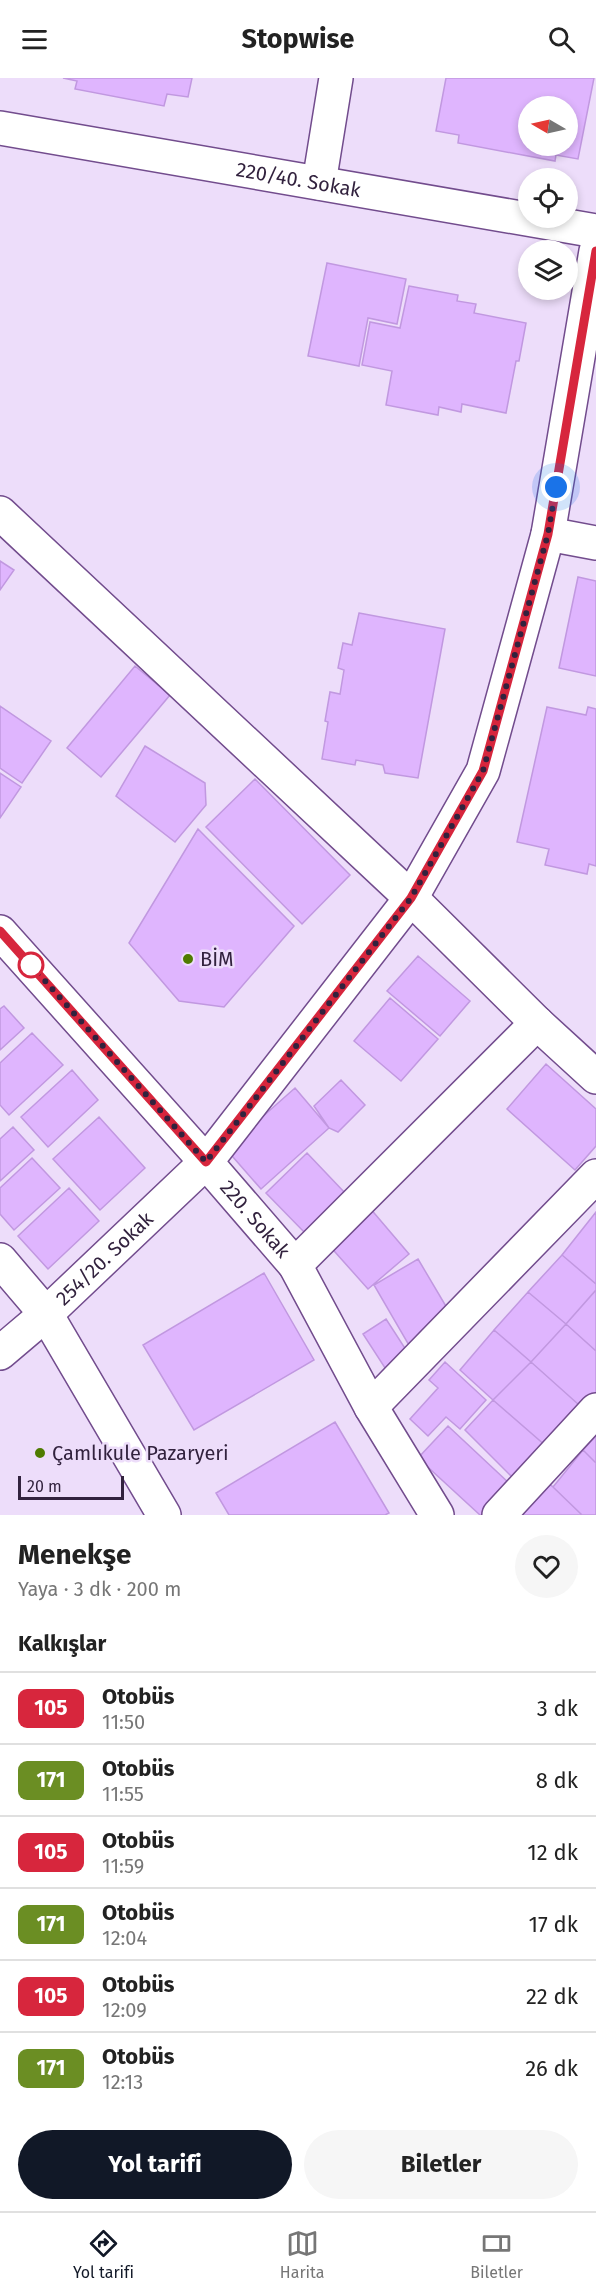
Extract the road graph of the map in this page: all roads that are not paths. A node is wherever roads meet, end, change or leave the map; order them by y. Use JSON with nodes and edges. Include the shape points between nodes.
{"nodes":[{"id":1,"x":336,"y":78,"type":"edge"},
{"id":2,"x":0,"y":128,"type":"edge"},
{"id":3,"x":319,"y":183,"type":"junction"},
{"id":4,"x":596,"y":231,"type":"edge"},
{"id":5,"x":596,"y":251,"type":"edge"},
{"id":6,"x":0,"y":513,"type":"edge"},
{"id":7,"x":548,"y":534,"type":"junction"},
{"id":8,"x":596,"y":543,"type":"edge"},
{"id":9,"x":411,"y":898,"type":"junction"},
{"id":10,"x":0,"y":932,"type":"edge"},
{"id":11,"x":537,"y":1023,"type":"junction"},
{"id":12,"x":596,"y":1077,"type":"edge"},
{"id":13,"x":206,"y":1162,"type":"junction"},
{"id":14,"x":596,"y":1176,"type":"edge"},
{"id":15,"x":0,"y":1260,"type":"edge"},
{"id":16,"x":295,"y":1265,"type":"junction"},
{"id":17,"x":46,"y":1314,"type":"junction"},
{"id":18,"x":0,"y":1353,"type":"edge"},
{"id":19,"x":371,"y":1407,"type":"junction"},
{"id":20,"x":596,"y":1410,"type":"edge"},
{"id":21,"x":164,"y":1515,"type":"edge"},
{"id":22,"x":437,"y":1515,"type":"edge"},
{"id":23,"x":499,"y":1515,"type":"edge"}],
"edges":[{"from":1,"to":3,"type":"street"},
{"from":2,"to":3,"type":"street","name":"220/40. Sokak"},
{"from":3,"to":4,"type":"street","name":"220/40. Sokak"},
{"from":5,"to":7,"type":"street","name":"254/20. Sokak"},
{"from":6,"to":9,"type":"street"},
{"from":7,"to":8,"type":"street"},
{"from":7,"to":9,"type":"street","name":"254/20. Sokak","via":[[483,771]]},
{"from":9,"to":11,"type":"street"},
{"from":9,"to":13,"type":"street","name":"254/20. Sokak"},
{"from":10,"to":13,"type":"street","name":"220. Sokak"},
{"from":11,"to":12,"type":"street"},
{"from":11,"to":16,"type":"street"},
{"from":13,"to":16,"type":"street","name":"220. Sokak"},
{"from":13,"to":17,"type":"street","name":"254/20. Sokak"},
{"from":14,"to":19,"type":"street"},
{"from":15,"to":17,"type":"street"},
{"from":16,"to":19,"type":"street","name":"220. Sokak"},
{"from":17,"to":18,"type":"street","name":"254/20. Sokak"},
{"from":17,"to":21,"type":"street"},
{"from":19,"to":22,"type":"street","name":"220. Sokak"},
{"from":20,"to":23,"type":"street"}]}
